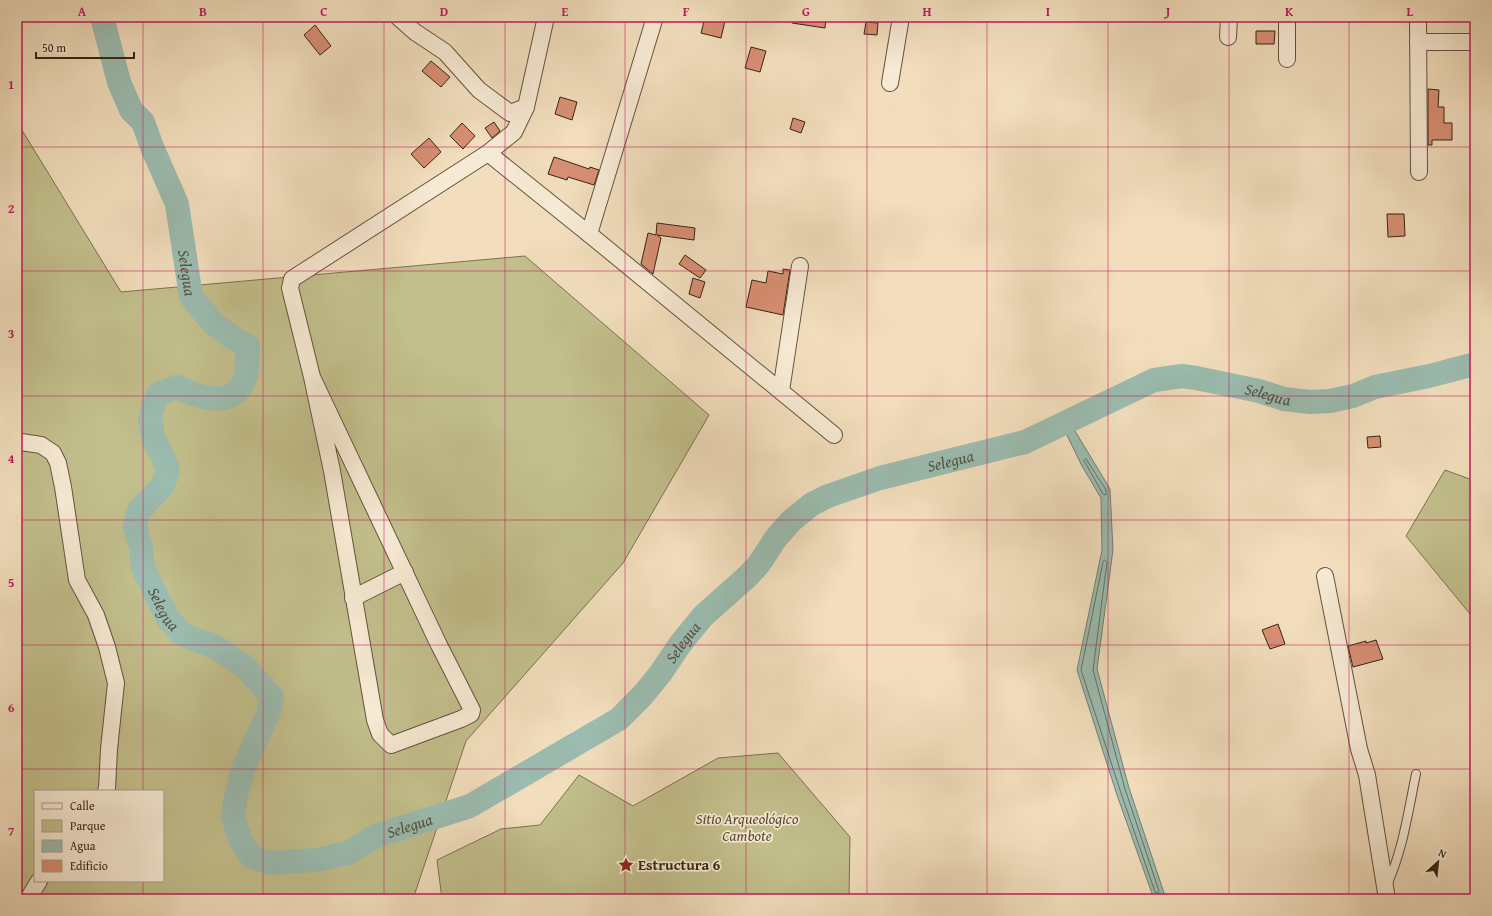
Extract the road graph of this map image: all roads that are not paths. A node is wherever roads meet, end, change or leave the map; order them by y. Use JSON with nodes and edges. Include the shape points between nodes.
{"nodes":[{"id":1,"x":398,"y":17,"type":"edge"},
{"id":2,"x":546,"y":17,"type":"edge"},
{"id":3,"x":655,"y":17,"type":"edge"},
{"id":4,"x":901,"y":17,"type":"edge"},
{"id":5,"x":1229,"y":17,"type":"edge"},
{"id":6,"x":1287,"y":17,"type":"edge"},
{"id":7,"x":1418,"y":17,"type":"edge"},
{"id":8,"x":1228,"y":37,"type":"dead end"},
{"id":9,"x":1418,"y":42,"type":"junction"},
{"id":10,"x":1475,"y":42,"type":"edge"},
{"id":11,"x":1287,"y":59,"type":"dead end"},
{"id":12,"x":890,"y":83,"type":"dead end"},
{"id":13,"x":526,"y":107,"type":"junction"},
{"id":14,"x":488,"y":153,"type":"junction"},
{"id":15,"x":1419,"y":172,"type":"dead end"},
{"id":16,"x":589,"y":234,"type":"junction"},
{"id":17,"x":800,"y":266,"type":"dead end"},
{"id":18,"x":312,"y":377,"type":"junction"},
{"id":19,"x":781,"y":391,"type":"junction"},
{"id":20,"x":834,"y":435,"type":"dead end"},
{"id":21,"x":17,"y":443,"type":"edge"},
{"id":22,"x":405,"y":572,"type":"junction"},
{"id":23,"x":1324,"y":576,"type":"dead end"},
{"id":24,"x":352,"y":598,"type":"junction"},
{"id":25,"x":1416,"y":774,"type":"dead end"},
{"id":26,"x":106,"y":790,"type":"edge"},
{"id":27,"x":38,"y":882,"type":"edge"},
{"id":28,"x":1386,"y":894,"type":"edge"},
{"id":29,"x":28,"y":899,"type":"edge"}],
"edges":[{"from":1,"to":13,"type":"street","via":[[445,52],[479,90],[497,104],[510,113]]},
{"from":2,"to":13,"type":"street"},
{"from":3,"to":16,"type":"street"},
{"from":4,"to":12,"type":"street"},
{"from":5,"to":8,"type":"street"},
{"from":6,"to":11,"type":"street"},
{"from":7,"to":9,"type":"street"},
{"from":9,"to":10,"type":"street"},
{"from":9,"to":15,"type":"street"},
{"from":13,"to":14,"type":"street","via":[[514,132]]},
{"from":14,"to":16,"type":"street"},
{"from":14,"to":18,"type":"street","via":[[292,279],[290,288]]},
{"from":16,"to":19,"type":"street"},
{"from":17,"to":19,"type":"street"},
{"from":18,"to":22,"type":"street"},
{"from":18,"to":24,"type":"street","via":[[332,472]]},
{"from":19,"to":20,"type":"street"},
{"from":21,"to":26,"type":"street","via":[[41,445],[53,454],[58,463],[64,487],[77,580],[96,615],[107,647],[116,683]]},
{"from":22,"to":24,"type":"street"},
{"from":22,"to":24,"type":"street","via":[[472,710],[471,714],[461,719],[391,745],[384,740],[375,720]]},
{"from":23,"to":28,"type":"street","via":[[1359,749],[1367,775]]},
{"from":25,"to":28,"type":"lane","via":[[1400,850]]},
{"from":27,"to":29,"type":"street"}]}
